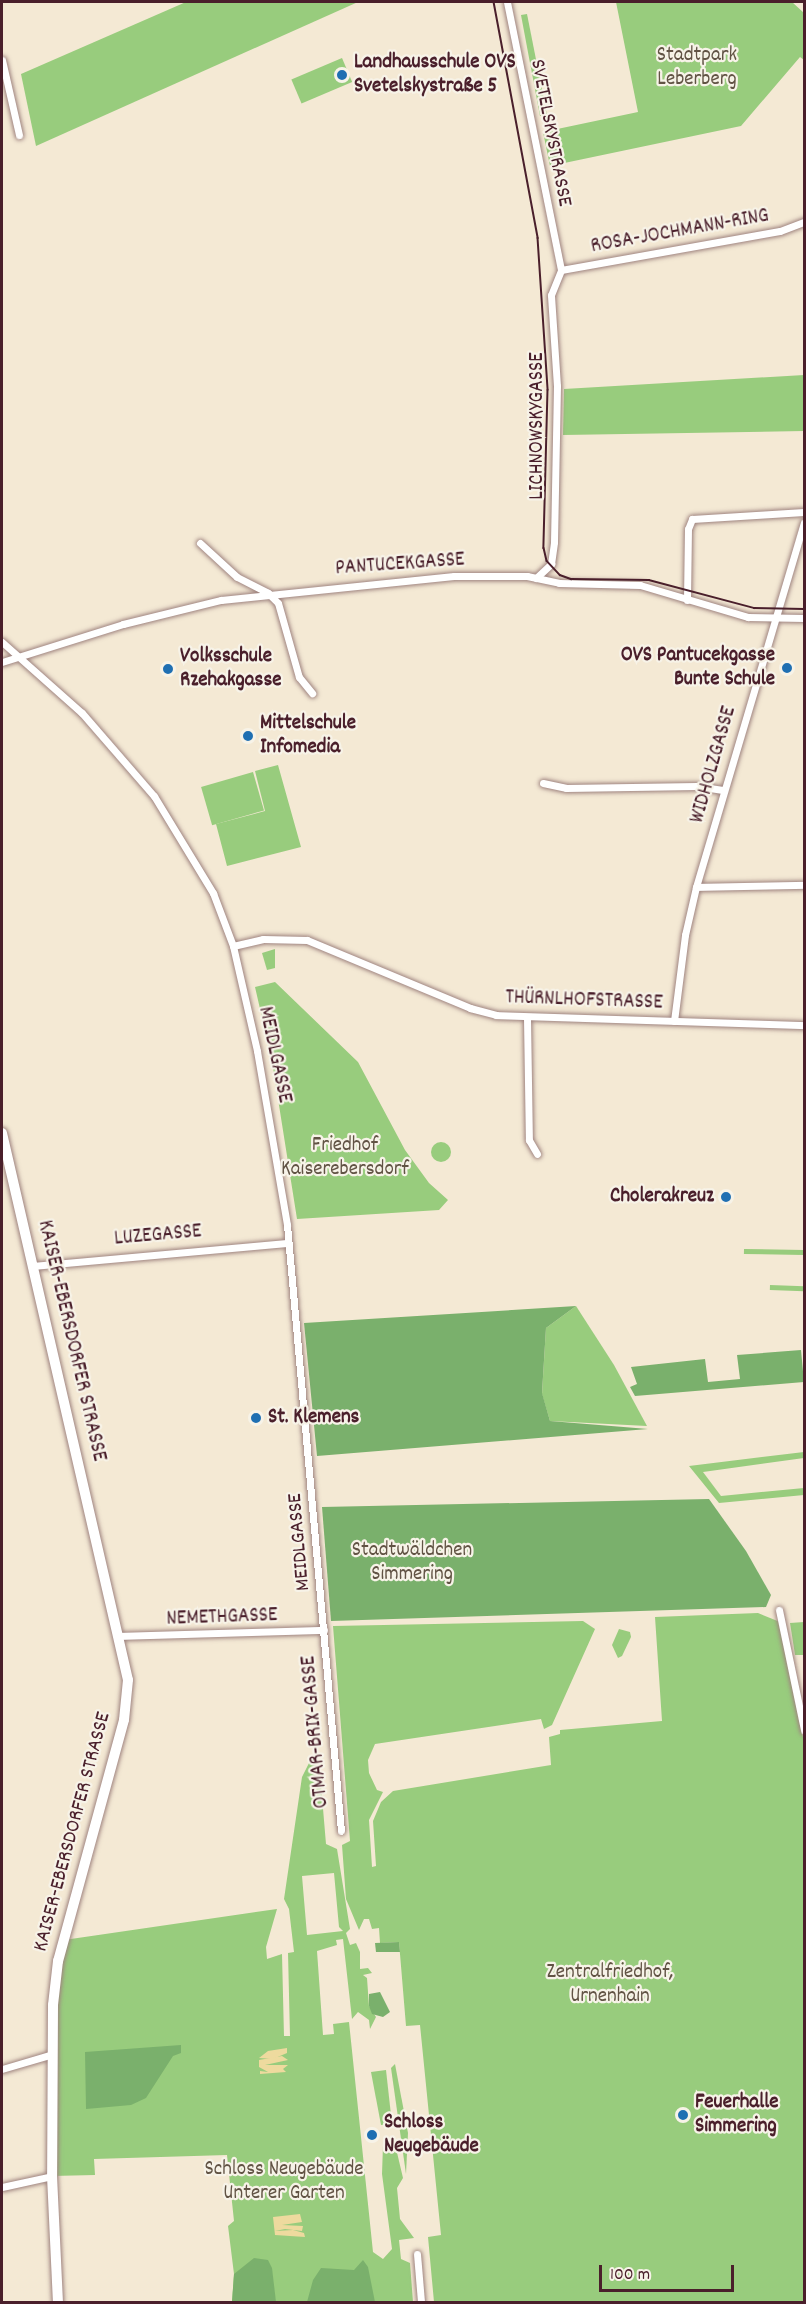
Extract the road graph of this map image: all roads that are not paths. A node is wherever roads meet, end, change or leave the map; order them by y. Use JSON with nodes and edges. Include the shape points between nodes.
{"nodes":[{"id":1,"x":507,"y":2,"type":"edge"},
{"id":2,"x":2,"y":60,"type":"edge"},
{"id":3,"x":19,"y":135,"type":"dead end"},
{"id":4,"x":804,"y":222,"type":"edge"},
{"id":5,"x":561,"y":270,"type":"junction"},
{"id":6,"x":804,"y":512,"type":"edge"},
{"id":7,"x":804,"y":524,"type":"edge"},
{"id":8,"x":200,"y":543,"type":"dead end"},
{"id":9,"x":536,"y":578,"type":"junction"},
{"id":10,"x":268,"y":593,"type":"junction"},
{"id":11,"x":687,"y":600,"type":"junction"},
{"id":12,"x":775,"y":618,"type":"junction"},
{"id":13,"x":804,"y":618,"type":"edge"},
{"id":14,"x":2,"y":644,"type":"edge"},
{"id":15,"x":18,"y":658,"type":"junction"},
{"id":16,"x":2,"y":662,"type":"edge"},
{"id":17,"x":312,"y":693,"type":"dead end"},
{"id":18,"x":543,"y":783,"type":"dead end"},
{"id":19,"x":723,"y":790,"type":"junction"},
{"id":20,"x":804,"y":885,"type":"edge"},
{"id":21,"x":696,"y":887,"type":"junction"},
{"id":22,"x":233,"y":946,"type":"junction"},
{"id":23,"x":527,"y":1018,"type":"junction"},
{"id":24,"x":674,"y":1021,"type":"junction"},
{"id":25,"x":804,"y":1025,"type":"edge"},
{"id":26,"x":2,"y":1133,"type":"edge"},
{"id":27,"x":537,"y":1154,"type":"dead end"},
{"id":28,"x":286,"y":1243,"type":"junction"},
{"id":29,"x":33,"y":1266,"type":"junction"},
{"id":30,"x":779,"y":1610,"type":"dead end"},
{"id":31,"x":324,"y":1630,"type":"junction"},
{"id":32,"x":120,"y":1636,"type":"junction"},
{"id":33,"x":804,"y":1730,"type":"edge"},
{"id":34,"x":341,"y":1831,"type":"dead end"},
{"id":35,"x":51,"y":2055,"type":"junction"},
{"id":36,"x":2,"y":2069,"type":"edge"},
{"id":37,"x":52,"y":2176,"type":"junction"},
{"id":38,"x":2,"y":2187,"type":"edge"},
{"id":39,"x":417,"y":2254,"type":"dead end"},
{"id":40,"x":58,"y":2302,"type":"edge"},
{"id":41,"x":421,"y":2302,"type":"edge"}],
"edges":[{"from":1,"to":5,"type":"street","name":"SVETELSKYSTRASSE"},
{"from":2,"to":3,"type":"street"},
{"from":4,"to":5,"type":"street","name":"ROSA-JOCHMANN-RING","via":[[780,231]]},
{"from":5,"to":9,"type":"street","name":"LICHNOWSKYGASSE","via":[[551,295],[557,386],[554,542],[551,564]]},
{"from":6,"to":11,"type":"street","via":[[697,516],[690,520]]},
{"from":7,"to":12,"type":"street","name":"WIDHOLZGASSE"},
{"from":8,"to":10,"type":"street","via":[[237,577]]},
{"from":9,"to":10,"type":"street","name":"PANTUCEKGASSE","via":[[454,576]]},
{"from":9,"to":11,"type":"street","name":"PANTUCEKGASSE","via":[[578,585],[640,585]]},
{"from":10,"to":15,"type":"street","name":"PANTUCEKGASSE","via":[[178,609]]},
{"from":10,"to":17,"type":"street","via":[[278,603],[299,677]]},
{"from":11,"to":12,"type":"street","name":"PANTUCEKGASSE","via":[[748,617]]},
{"from":12,"to":13,"type":"street","name":"PANTUCEKGASSE"},
{"from":12,"to":19,"type":"street","name":"WIDHOLZGASSE"},
{"from":14,"to":15,"type":"street","name":"MEIDLGASSE"},
{"from":15,"to":16,"type":"street","name":"PANTUCEKGASSE"},
{"from":15,"to":22,"type":"street","name":"MEIDLGASSE","via":[[26,660],[82,713],[154,796],[213,893]]},
{"from":18,"to":19,"type":"street","via":[[566,788],[697,786]]},
{"from":19,"to":21,"type":"street","name":"WIDHOLZGASSE"},
{"from":20,"to":21,"type":"street"},
{"from":21,"to":24,"type":"street","name":"WIDHOLZGASSE","via":[[685,935]]},
{"from":22,"to":23,"type":"street","name":"THÜRNLHOFSTRASSE","via":[[263,939],[307,940],[470,1008]]},
{"from":22,"to":28,"type":"street","name":"MEIDLGASSE","via":[[272,1127]]},
{"from":23,"to":24,"type":"street","name":"THÜRNLHOFSTRASSE"},
{"from":23,"to":27,"type":"street","via":[[529,1140]]},
{"from":24,"to":25,"type":"street","name":"THÜRNLHOFSTRASSE"},
{"from":26,"to":29,"type":"main road","name":"KAISER-EBERSDORFER STRASSE"},
{"from":28,"to":29,"type":"street","name":"LUZEGASSE"},
{"from":28,"to":31,"type":"street","name":"MEIDLGASSE"},
{"from":29,"to":32,"type":"main road","name":"KAISER-EBERSDORFER STRASSE"},
{"from":30,"to":33,"type":"street"},
{"from":31,"to":32,"type":"street","name":"NEMETHGASSE"},
{"from":31,"to":34,"type":"street","name":"OTMAR-BRIX-GASSE"},
{"from":32,"to":35,"type":"main road","name":"KAISER-EBERSDORFER STRASSE","via":[[128,1680],[124,1720],[58,1961]]},
{"from":35,"to":36,"type":"street"},
{"from":35,"to":37,"type":"main road","name":"KAISER-EBERSDORFER STRASSE"},
{"from":37,"to":38,"type":"street"},
{"from":37,"to":40,"type":"main road","name":"KAISER-EBERSDORFER STRASSE"},
{"from":39,"to":41,"type":"street"}]}
